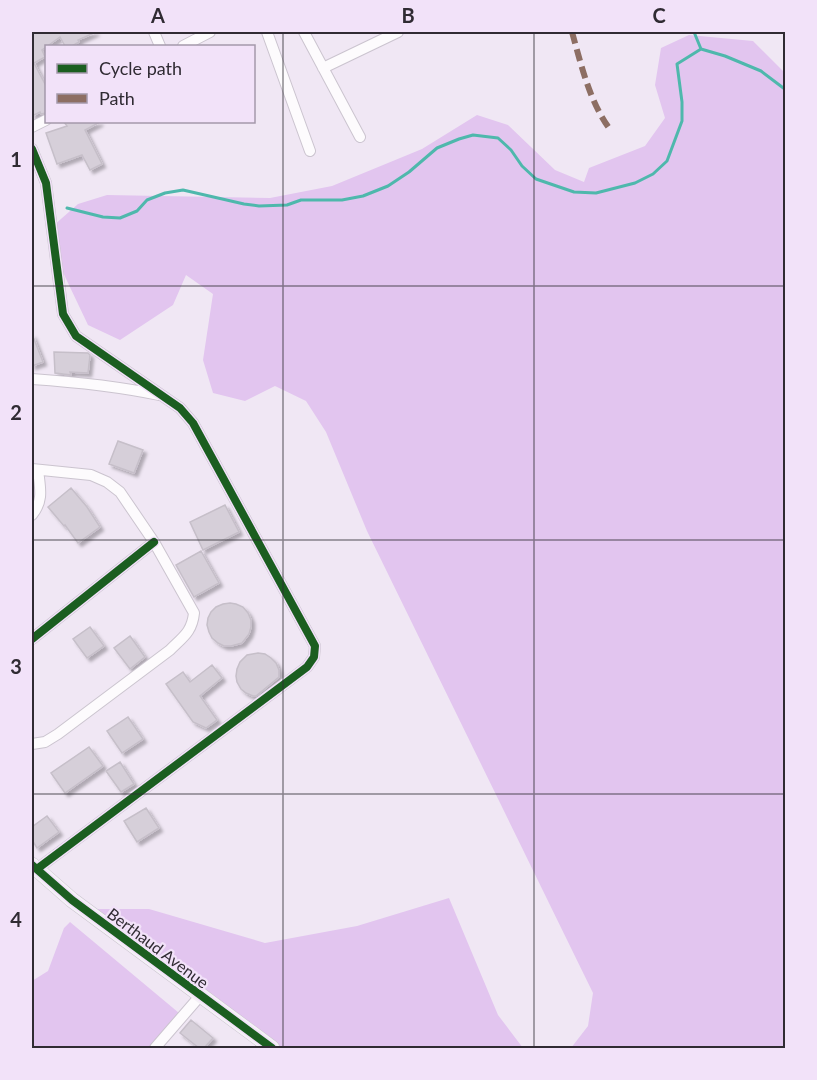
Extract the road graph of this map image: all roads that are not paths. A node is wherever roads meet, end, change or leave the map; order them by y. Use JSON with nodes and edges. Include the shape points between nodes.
{"nodes":[{"id":1,"x":210,"y":32,"type":"edge"},
{"id":2,"x":267,"y":32,"type":"edge"},
{"id":3,"x":304,"y":32,"type":"edge"},
{"id":4,"x":398,"y":32,"type":"edge"},
{"id":5,"x":185,"y":45,"type":"edge"},
{"id":6,"x":323,"y":68,"type":"junction"},
{"id":7,"x":360,"y":137,"type":"dead end"},
{"id":8,"x":32,"y":149,"type":"edge"},
{"id":9,"x":310,"y":151,"type":"dead end"},
{"id":10,"x":32,"y":379,"type":"edge"},
{"id":11,"x":163,"y":396,"type":"junction"},
{"id":12,"x":35,"y":470,"type":"edge"},
{"id":13,"x":32,"y":515,"type":"edge"},
{"id":14,"x":154,"y":542,"type":"junction"},
{"id":15,"x":32,"y":639,"type":"edge"},
{"id":16,"x":32,"y":744,"type":"edge"},
{"id":17,"x":34,"y":867,"type":"edge"},
{"id":18,"x":200,"y":996,"type":"junction"},
{"id":19,"x":155,"y":1048,"type":"edge"},
{"id":20,"x":272,"y":1048,"type":"edge"}],
"edges":[{"from":1,"to":5,"type":"street"},
{"from":2,"to":9,"type":"street"},
{"from":3,"to":6,"type":"street"},
{"from":4,"to":6,"type":"street"},
{"from":6,"to":7,"type":"street"},
{"from":8,"to":11,"type":"street","via":[[45,183],[63,314],[76,336]]},
{"from":10,"to":11,"type":"street","via":[[120,387]]},
{"from":11,"to":17,"type":"street","via":[[193,423],[315,646],[314,657],[307,668]]},
{"from":12,"to":13,"type":"street","via":[[40,501]]},
{"from":12,"to":14,"type":"street","via":[[91,475],[107,482],[120,492]]},
{"from":14,"to":15,"type":"street"},
{"from":14,"to":16,"type":"street","via":[[194,613],[192,626],[170,650],[58,734]]},
{"from":17,"to":18,"type":"street","name":"Berthaud Avenue"},
{"from":18,"to":19,"type":"street"},
{"from":18,"to":20,"type":"street","name":"Berthaud Avenue"}]}
